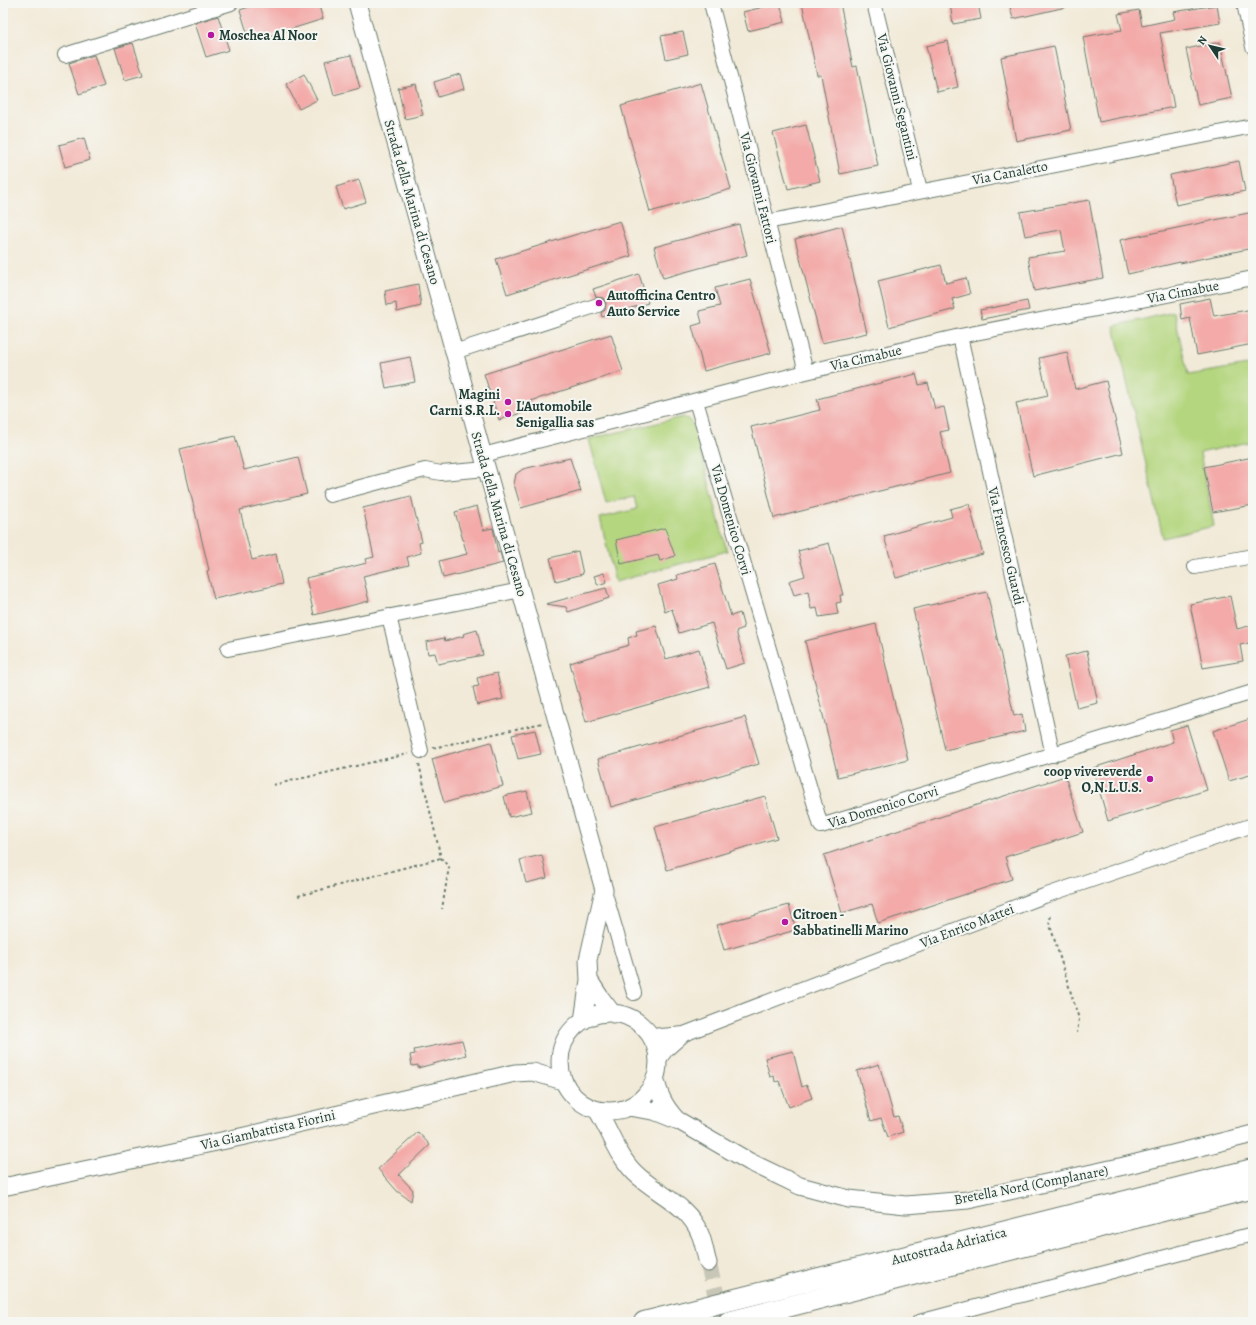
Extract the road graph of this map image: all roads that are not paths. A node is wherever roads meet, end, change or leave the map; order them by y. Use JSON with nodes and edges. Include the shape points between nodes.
{"nodes":[{"id":1,"x":231,"y":3,"type":"edge"},
{"id":2,"x":357,"y":3,"type":"edge"},
{"id":3,"x":711,"y":3,"type":"edge"},
{"id":4,"x":874,"y":3,"type":"edge"},
{"id":5,"x":1244,"y":3,"type":"edge"},
{"id":6,"x":1253,"y":47,"type":"edge"},
{"id":7,"x":65,"y":55,"type":"dead end"},
{"id":8,"x":1253,"y":126,"type":"edge"},
{"id":9,"x":920,"y":190,"type":"junction"},
{"id":10,"x":767,"y":222,"type":"junction"},
{"id":11,"x":1253,"y":278,"type":"edge"},
{"id":12,"x":598,"y":306,"type":"dead end"},
{"id":13,"x":960,"y":336,"type":"junction"},
{"id":14,"x":454,"y":352,"type":"junction"},
{"id":15,"x":806,"y":372,"type":"junction"},
{"id":16,"x":696,"y":401,"type":"junction"},
{"id":17,"x":485,"y":462,"type":"junction"},
{"id":18,"x":330,"y":495,"type":"dead end"},
{"id":19,"x":1253,"y":556,"type":"edge"},
{"id":20,"x":1195,"y":568,"type":"dead end"},
{"id":21,"x":521,"y":590,"type":"junction"},
{"id":22,"x":389,"y":616,"type":"junction"},
{"id":23,"x":228,"y":649,"type":"dead end"},
{"id":24,"x":1253,"y":692,"type":"edge"},
{"id":25,"x":420,"y":755,"type":"road end"},
{"id":26,"x":1053,"y":755,"type":"junction"},
{"id":27,"x":1253,"y":825,"type":"edge"},
{"id":28,"x":604,"y":890,"type":"junction"},
{"id":29,"x":589,"y":980,"type":"junction"},
{"id":30,"x":634,"y":993,"type":"dead end"},
{"id":31,"x":613,"y":1014,"type":"junction"},
{"id":32,"x":583,"y":1021,"type":"junction"},
{"id":33,"x":648,"y":1033,"type":"junction"},
{"id":34,"x":684,"y":1034,"type":"junction"},
{"id":35,"x":560,"y":1056,"type":"junction"},
{"id":36,"x":656,"y":1069,"type":"junction"},
{"id":37,"x":533,"y":1072,"type":"junction"},
{"id":38,"x":563,"y":1081,"type":"junction"},
{"id":39,"x":624,"y":1108,"type":"junction"},
{"id":40,"x":597,"y":1110,"type":"junction"},
{"id":41,"x":679,"y":1121,"type":"junction"},
{"id":42,"x":1253,"y":1134,"type":"edge"},
{"id":43,"x":618,"y":1146,"type":"junction"},
{"id":44,"x":1253,"y":1169,"type":"edge"},
{"id":45,"x":3,"y":1187,"type":"edge"},
{"id":46,"x":1253,"y":1188,"type":"edge"},
{"id":47,"x":1253,"y":1234,"type":"edge"},
{"id":48,"x":708,"y":1263,"type":"tunnel mouth"},
{"id":49,"x":644,"y":1322,"type":"edge"},
{"id":50,"x":728,"y":1322,"type":"edge"},
{"id":51,"x":919,"y":1322,"type":"edge"}],
"edges":[{"from":1,"to":7,"type":"street"},
{"from":2,"to":14,"type":"main road","name":"Strada della Marina di Cesano"},
{"from":3,"to":10,"type":"street","name":"Via Giovanni Fattori"},
{"from":4,"to":9,"type":"street","name":"Via Giovanni Segantini"},
{"from":5,"to":6,"type":"street"},
{"from":8,"to":9,"type":"street","name":"Via Canaletto"},
{"from":9,"to":10,"type":"street","name":"Via Canaletto"},
{"from":10,"to":15,"type":"street","name":"Via Giovanni Fattori"},
{"from":11,"to":13,"type":"street","name":"Via Cimabue"},
{"from":12,"to":14,"type":"street"},
{"from":13,"to":15,"type":"street","name":"Via Cimabue"},
{"from":13,"to":26,"type":"street","name":"Via Francesco Guardi"},
{"from":14,"to":17,"type":"main road","name":"Strada della Marina di Cesano"},
{"from":15,"to":16,"type":"street","name":"Via Cimabue"},
{"from":16,"to":17,"type":"street","name":"Via Cimabue"},
{"from":16,"to":26,"type":"street","name":"Via Domenico Corvi","via":[[821,826]]},
{"from":17,"to":18,"type":"street","name":"Via Cimabue","via":[[441,472],[425,470]]},
{"from":17,"to":21,"type":"main road","name":"Strada della Marina di Cesano"},
{"from":19,"to":20,"type":"street"},
{"from":21,"to":22,"type":"street"},
{"from":21,"to":28,"type":"main road","name":"Strada della Marina di Cesano"},
{"from":22,"to":23,"type":"street"},
{"from":22,"to":25,"type":"street"},
{"from":24,"to":26,"type":"street","name":"Via Domenico Corvi"},
{"from":27,"to":34,"type":"street","name":"Via Enrico Mattei","via":[[1044,896]]},
{"from":28,"to":29,"type":"main road","name":"Strada della Marina di Cesano","via":[[589,954]]},
{"from":28,"to":30,"type":"street"},
{"from":29,"to":31,"type":"main road"},
{"from":29,"to":32,"type":"main road","name":"Strada della Marina di Cesano"},
{"from":31,"to":32,"type":"main road","via":[[597,1015]]},
{"from":31,"to":33,"type":"main road","via":[[632,1020]]},
{"from":32,"to":35,"type":"main road","via":[[572,1030],[564,1042]]},
{"from":33,"to":34,"type":"street","name":"Via Enrico Mattei","via":[[661,1036]]},
{"from":33,"to":36,"type":"main road","via":[[655,1047]]},
{"from":34,"to":36,"type":"street","name":"Via Enrico Mattei","via":[[666,1050]]},
{"from":35,"to":37,"type":"main road","name":"Via Giambattista Fiorini","via":[[545,1068]]},
{"from":35,"to":38,"type":"main road"},
{"from":36,"to":39,"type":"main road","via":[[649,1089],[641,1099]]},
{"from":36,"to":41,"type":"main road","name":"Bretella Nord (Complanare)","via":[[658,1093]]},
{"from":37,"to":38,"type":"main road","name":"Via Giambattista Fiorini"},
{"from":37,"to":45,"type":"main road","name":"Via Giambattista Fiorini","via":[[514,1073],[245,1136]]},
{"from":38,"to":40,"type":"main road","via":[[577,1100]]},
{"from":39,"to":40,"type":"main road"},
{"from":39,"to":41,"type":"main road","name":"Bretella Nord (Complanare)","via":[[654,1111]]},
{"from":39,"to":43,"type":"main road"},
{"from":40,"to":43,"type":"main road"},
{"from":41,"to":42,"type":"main road","name":"Bretella Nord (Complanare)","via":[[750,1162],[800,1186],[849,1198],[906,1204],[968,1200],[1124,1166]]},
{"from":43,"to":48,"type":"main road","via":[[635,1173],[677,1204],[691,1218],[700,1233]]},
{"from":44,"to":49,"type":"highway","name":"Autostrada Adriatica"},
{"from":46,"to":50,"type":"highway","name":"Autostrada Adriatica"},
{"from":47,"to":51,"type":"street"}]}
